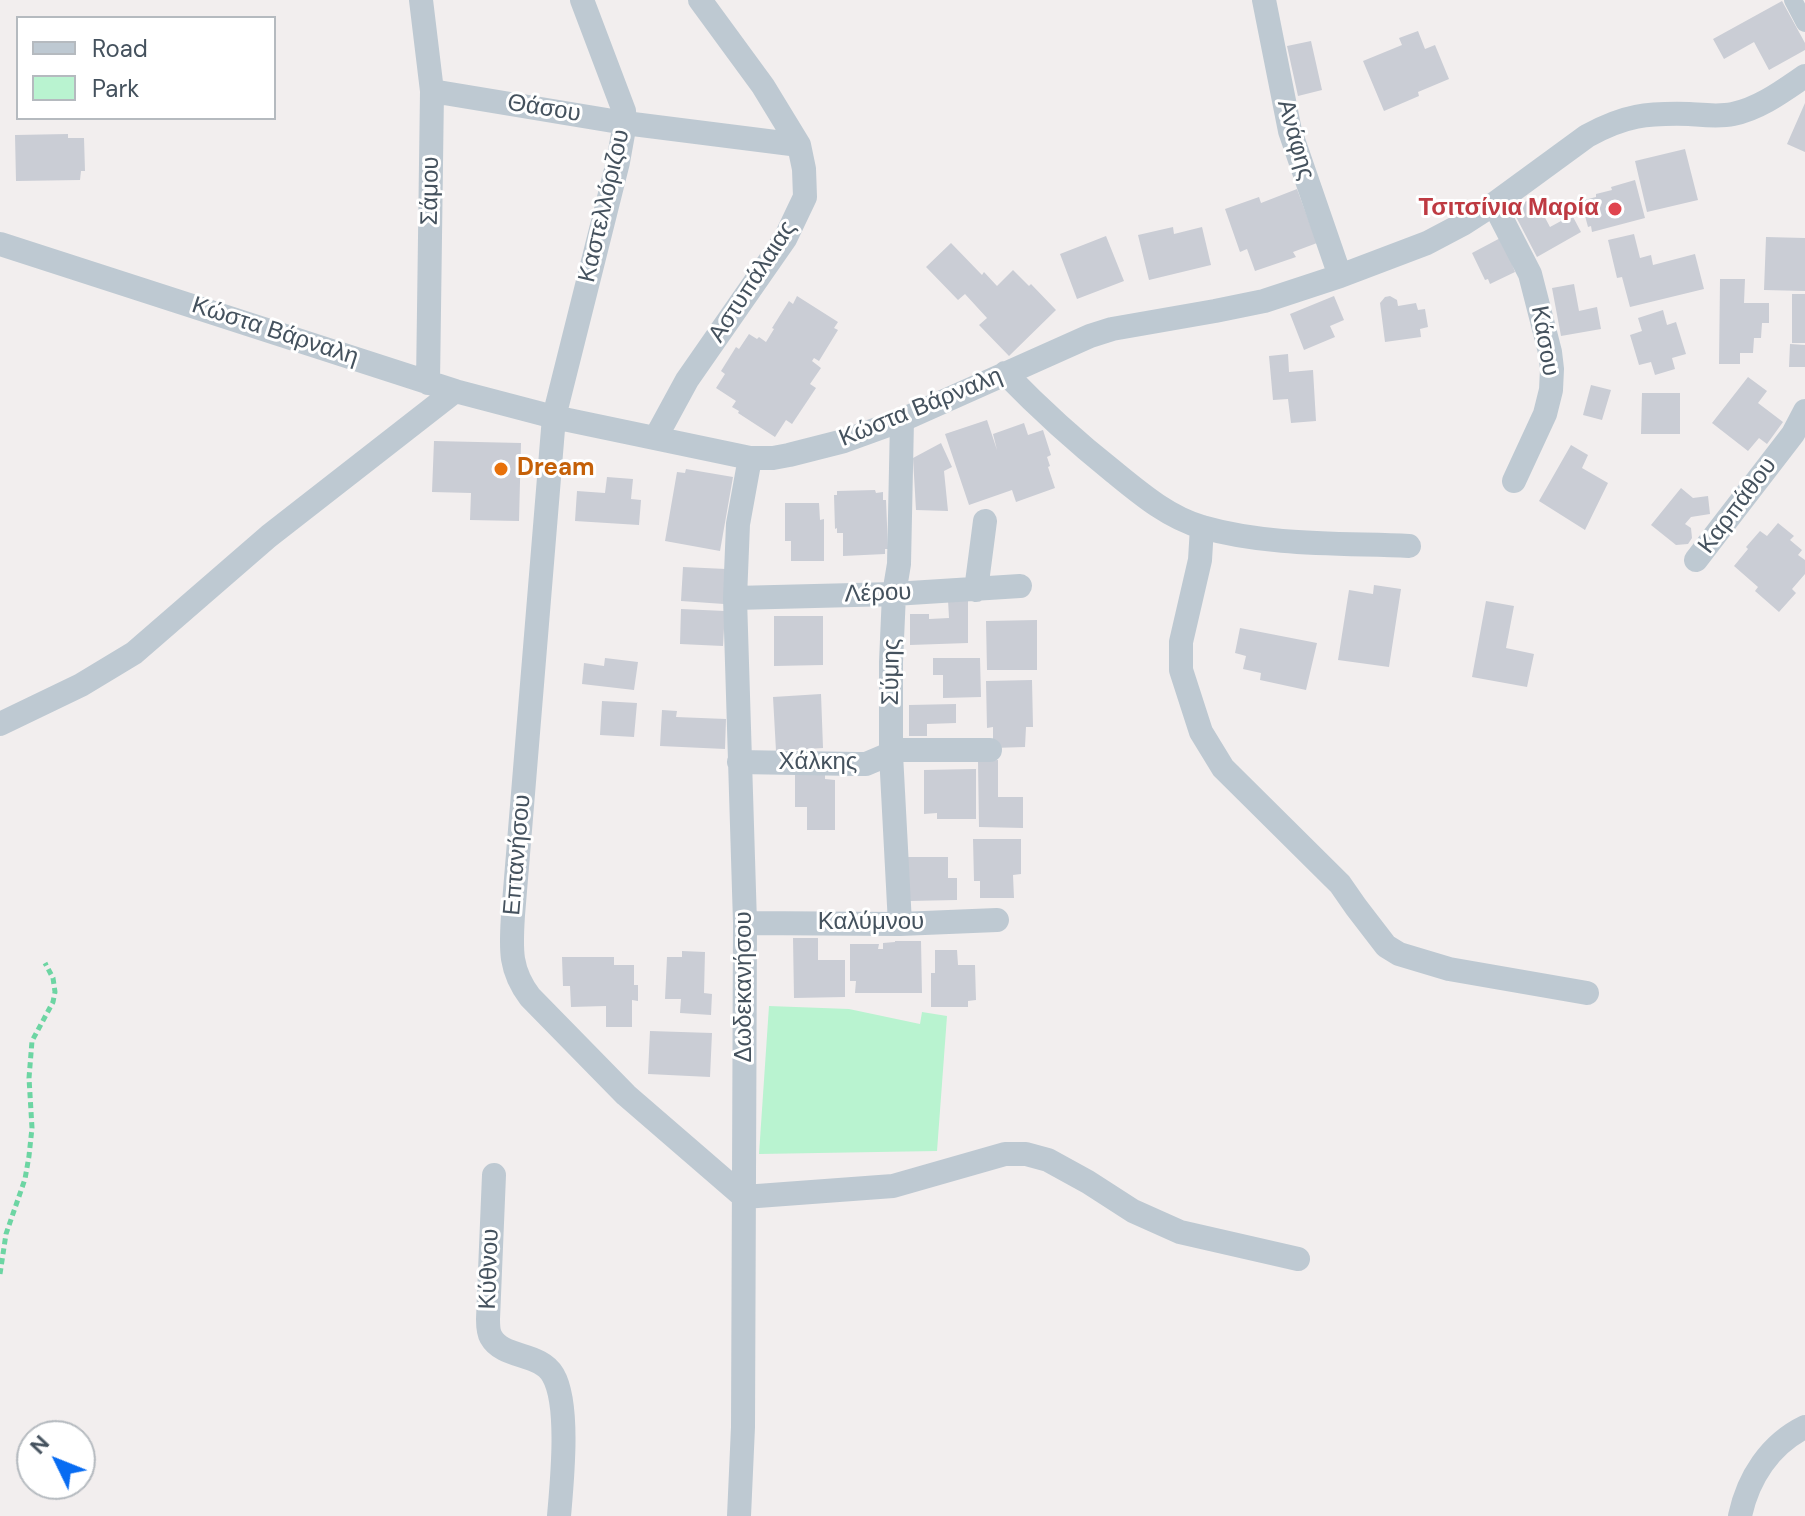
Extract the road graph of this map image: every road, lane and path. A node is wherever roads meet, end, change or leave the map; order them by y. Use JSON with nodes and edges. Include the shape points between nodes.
{"nodes":[{"id":1,"x":421,"y":0,"type":"edge"},
{"id":2,"x":582,"y":0,"type":"edge"},
{"id":3,"x":700,"y":0,"type":"edge"},
{"id":4,"x":1264,"y":0,"type":"edge"},
{"id":5,"x":1793,"y":0,"type":"edge"},
{"id":6,"x":1805,"y":23,"type":"edge"},
{"id":7,"x":1805,"y":76,"type":"edge"},
{"id":8,"x":432,"y":91,"type":"junction"},
{"id":9,"x":625,"y":123,"type":"junction"},
{"id":10,"x":799,"y":145,"type":"junction"},
{"id":11,"x":1494,"y":204,"type":"junction"},
{"id":12,"x":0,"y":244,"type":"edge"},
{"id":13,"x":1340,"y":276,"type":"junction"},
{"id":14,"x":1005,"y":373,"type":"junction"},
{"id":15,"x":428,"y":383,"type":"junction"},
{"id":16,"x":455,"y":391,"type":"junction"},
{"id":17,"x":1805,"y":411,"type":"edge"},
{"id":18,"x":554,"y":417,"type":"junction"},
{"id":19,"x":902,"y":420,"type":"junction"},
{"id":20,"x":656,"y":437,"type":"junction"},
{"id":21,"x":750,"y":458,"type":"junction"},
{"id":22,"x":1514,"y":481,"type":"dead end"},
{"id":23,"x":985,"y":521,"type":"dead end"},
{"id":24,"x":1202,"y":527,"type":"junction"},
{"id":25,"x":1409,"y":546,"type":"dead end"},
{"id":26,"x":1696,"y":560,"type":"dead end"},
{"id":27,"x":1020,"y":586,"type":"dead end"},
{"id":28,"x":976,"y":590,"type":"junction"},
{"id":29,"x":894,"y":594,"type":"junction"},
{"id":30,"x":735,"y":598,"type":"junction"},
{"id":31,"x":0,"y":724,"type":"edge"},
{"id":32,"x":990,"y":750,"type":"dead end"},
{"id":33,"x":891,"y":754,"type":"junction"},
{"id":34,"x":739,"y":762,"type":"junction"},
{"id":35,"x":997,"y":920,"type":"dead end"},
{"id":36,"x":745,"y":923,"type":"junction"},
{"id":37,"x":900,"y":924,"type":"junction"},
{"id":38,"x":45,"y":963,"type":"dead end"},
{"id":39,"x":1587,"y":993,"type":"dead end"},
{"id":40,"x":494,"y":1175,"type":"dead end"},
{"id":41,"x":744,"y":1197,"type":"junction"},
{"id":42,"x":1298,"y":1259,"type":"dead end"},
{"id":43,"x":0,"y":1274,"type":"edge"},
{"id":44,"x":1805,"y":1427,"type":"edge"},
{"id":45,"x":559,"y":1516,"type":"edge"},
{"id":46,"x":739,"y":1516,"type":"edge"},
{"id":47,"x":1740,"y":1516,"type":"edge"}],
"edges":[{"from":1,"to":8,"type":"street","name":"Σάμου"},
{"from":2,"to":9,"type":"street","name":"Καστελλόριζου"},
{"from":3,"to":10,"type":"street","name":"Αστυπάλαιας"},
{"from":4,"to":13,"type":"street","name":"Ανάφης","via":[[1290,131]]},
{"from":5,"to":6,"type":"street"},
{"from":7,"to":11,"type":"street","name":"Κώστα Βάρναλη","via":[[1735,114],[1646,114],[1606,125]]},
{"from":8,"to":9,"type":"street","name":"Θάσου"},
{"from":8,"to":15,"type":"street","name":"Σάμου"},
{"from":9,"to":10,"type":"street","name":"Θάσου"},
{"from":9,"to":18,"type":"street","name":"Καστελλόριζου"},
{"from":10,"to":20,"type":"street","name":"Αστυπάλαιας","via":[[805,182],[800,210],[687,380]]},
{"from":11,"to":13,"type":"street","name":"Κώστα Βάρναλη","via":[[1427,243]]},
{"from":11,"to":22,"type":"street","name":"Κάσου","via":[[1530,274],[1552,369],[1545,414]]},
{"from":12,"to":15,"type":"street","name":"Κώστα Βάρναλη"},
{"from":13,"to":14,"type":"street","name":"Κώστα Βάρναλη","via":[[1264,301],[1112,329]]},
{"from":14,"to":19,"type":"street","name":"Κώστα Βάρναλη"},
{"from":14,"to":24,"type":"street","via":[[1066,434],[1139,492]]},
{"from":15,"to":16,"type":"street","name":"Κώστα Βάρναλη"},
{"from":16,"to":18,"type":"street","name":"Κώστα Βάρναλη"},
{"from":16,"to":31,"type":"street","via":[[269,536],[134,653]]},
{"from":17,"to":26,"type":"street","name":"Καρπάθου"},
{"from":18,"to":20,"type":"street","name":"Κώστα Βάρναλη"},
{"from":18,"to":41,"type":"street","name":"Επτανήσου","via":[[513,915],[514,968],[530,997],[626,1095]]},
{"from":19,"to":21,"type":"street","name":"Κώστα Βάρναλη","via":[[812,450]]},
{"from":19,"to":29,"type":"street","name":"Σύμης"},
{"from":20,"to":21,"type":"street","name":"Κώστα Βάρναλη"},
{"from":21,"to":30,"type":"street","name":"Δωδεκανήσου","via":[[738,524]]},
{"from":23,"to":28,"type":"street"},
{"from":24,"to":25,"type":"street","via":[[1274,540]]},
{"from":24,"to":39,"type":"street","via":[[1181,642],[1181,670],[1201,732],[1223,768],[1340,884],[1386,946],[1449,969]]},
{"from":27,"to":28,"type":"street","name":"Λέρου"},
{"from":28,"to":29,"type":"street","name":"Λέρου"},
{"from":29,"to":30,"type":"street","name":"Λέρου"},
{"from":29,"to":33,"type":"street","name":"Σύμης"},
{"from":30,"to":34,"type":"street","name":"Δωδεκανήσου"},
{"from":32,"to":33,"type":"street","name":"Χάλκης","via":[[910,749]]},
{"from":33,"to":34,"type":"street","name":"Χάλκης","via":[[866,764]]},
{"from":33,"to":37,"type":"street","name":"Σύμης"},
{"from":34,"to":36,"type":"street","name":"Δωδεκανήσου"},
{"from":35,"to":37,"type":"street","name":"Καλύμνου"},
{"from":36,"to":37,"type":"street","name":"Καλύμνου"},
{"from":36,"to":41,"type":"street","name":"Δωδεκανήσου"},
{"from":38,"to":43,"type":"path","via":[[55,992],[32,1041],[29,1156]]},
{"from":40,"to":45,"type":"street","name":"Κύθνου","via":[[490,1334],[501,1347],[553,1373],[563,1432]]},
{"from":41,"to":42,"type":"street","via":[[893,1186],[1005,1154],[1026,1154],[1048,1160],[1133,1211],[1180,1232]]},
{"from":41,"to":46,"type":"street","name":"Δωδεκανήσου"},
{"from":44,"to":47,"type":"street","via":[[1764,1459]]}]}
